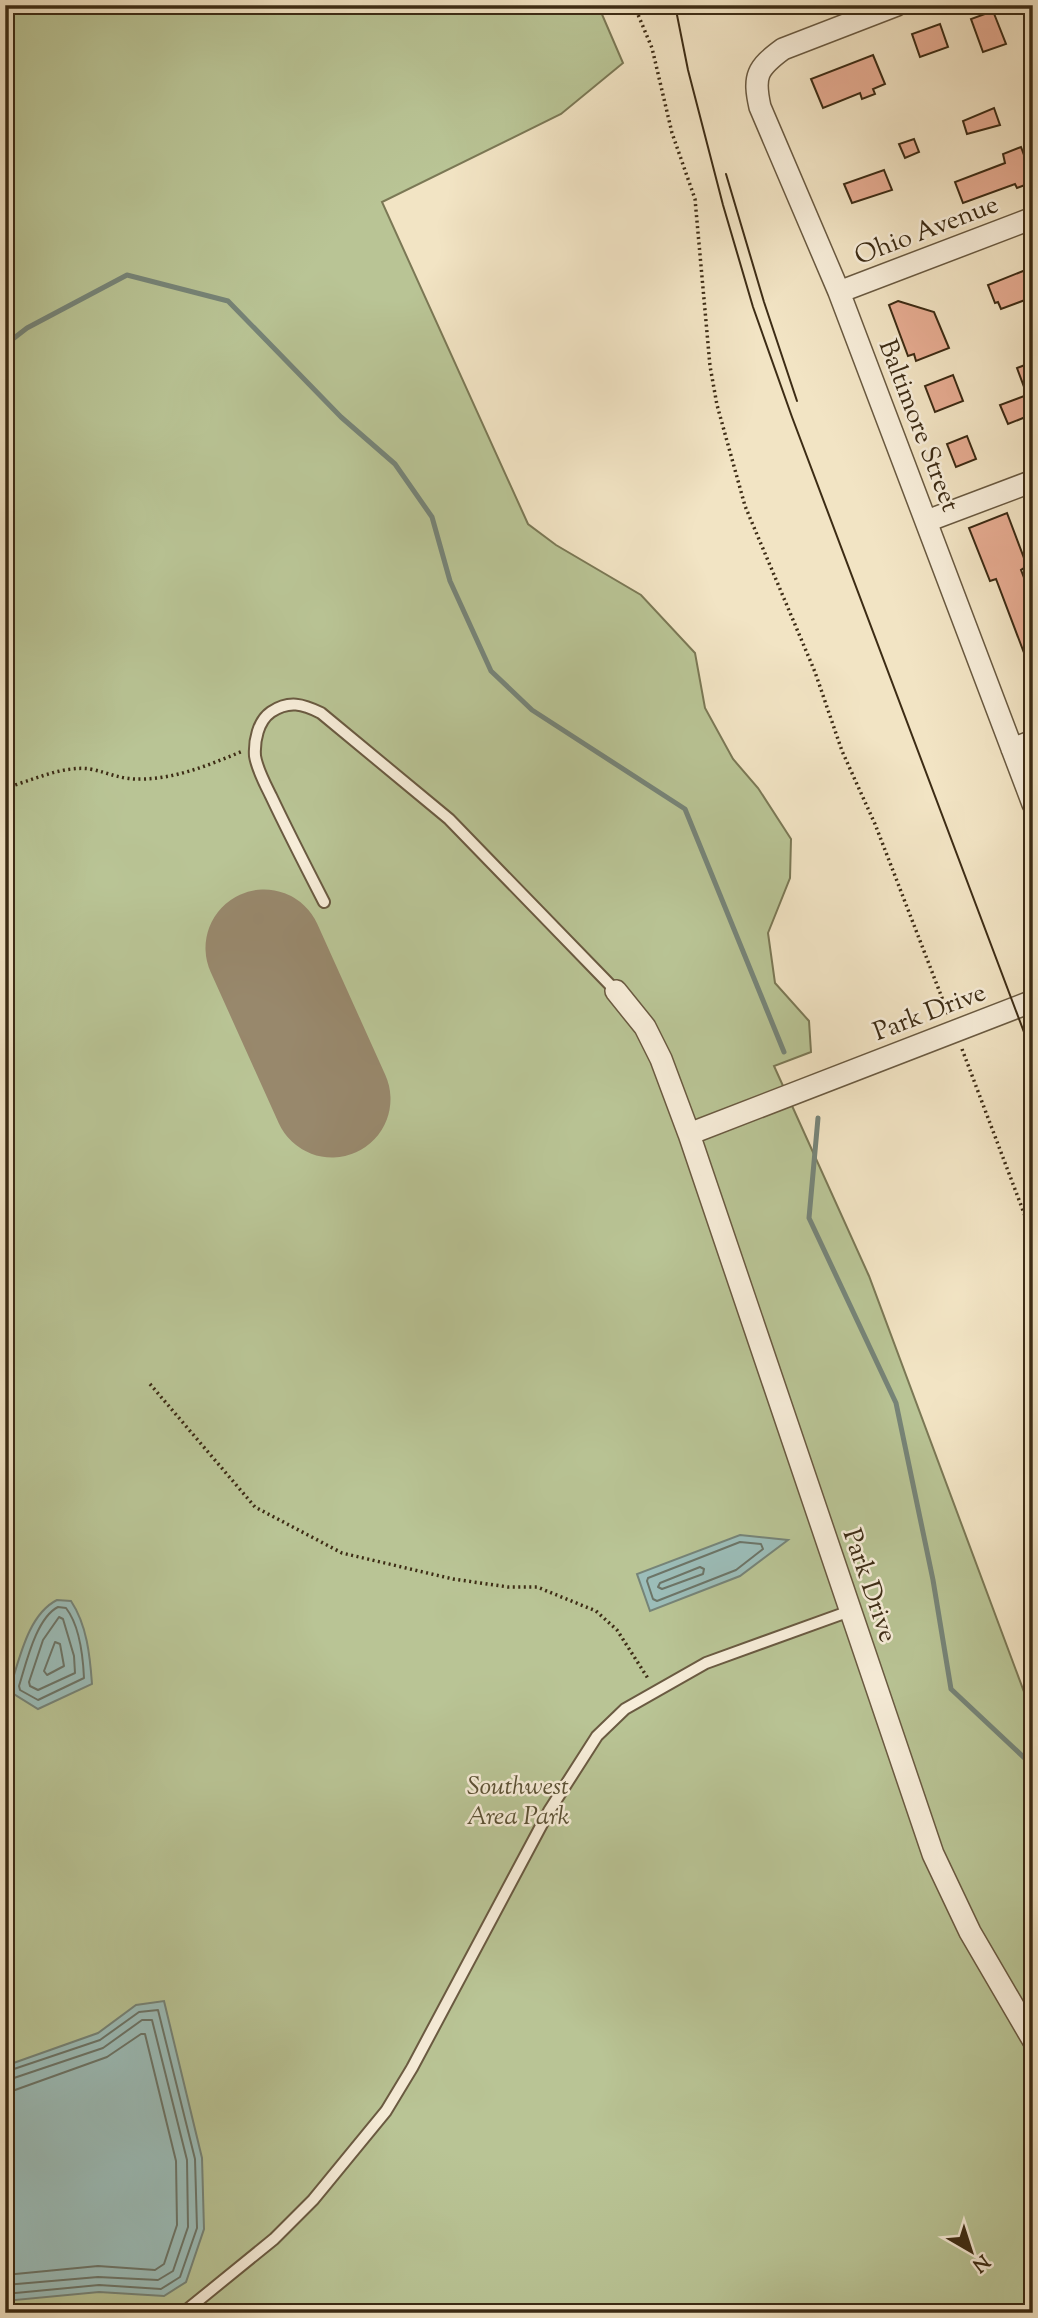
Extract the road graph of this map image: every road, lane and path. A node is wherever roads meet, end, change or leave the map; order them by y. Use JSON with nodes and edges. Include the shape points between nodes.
{"nodes":[{"id":1,"x":634,"y":5,"type":"edge"},
{"id":2,"x":897,"y":5,"type":"edge"},
{"id":3,"x":1033,"y":218,"type":"edge"},
{"id":4,"x":839,"y":292,"type":"junction"},
{"id":5,"x":1033,"y":481,"type":"edge"},
{"id":6,"x":927,"y":521,"type":"junction"},
{"id":7,"x":1033,"y":741,"type":"edge"},
{"id":8,"x":256,"y":746,"type":"junction"},
{"id":9,"x":1012,"y":749,"type":"junction"},
{"id":10,"x":5,"y":789,"type":"edge"},
{"id":11,"x":1033,"y":804,"type":"edge"},
{"id":12,"x":324,"y":902,"type":"dead end"},
{"id":13,"x":616,"y":991,"type":"joint"},
{"id":14,"x":1033,"y":1001,"type":"edge"},
{"id":15,"x":955,"y":1031,"type":"junction"},
{"id":16,"x":689,"y":1134,"type":"junction"},
{"id":17,"x":1033,"y":1237,"type":"edge"},
{"id":18,"x":150,"y":1384,"type":"dead end"},
{"id":19,"x":850,"y":1611,"type":"junction"},
{"id":20,"x":656,"y":1691,"type":"junction"},
{"id":21,"x":1033,"y":2040,"type":"edge"},
{"id":22,"x":183,"y":2313,"type":"edge"}],
"edges":[{"from":1,"to":15,"type":"path","via":[[652,48],[672,133],[695,199],[709,366],[745,506]]},
{"from":2,"to":4,"type":"street","name":"Baltimore Street","via":[[783,50],[768,60],[755,80],[760,107]]},
{"from":3,"to":4,"type":"street","name":"Ohio Avenue"},
{"from":4,"to":6,"type":"street","name":"Baltimore Street"},
{"from":5,"to":6,"type":"street"},
{"from":6,"to":9,"type":"street","name":"Baltimore Street"},
{"from":7,"to":9,"type":"street"},
{"from":8,"to":10,"type":"path","via":[[169,777],[119,778],[89,769],[64,771]]},
{"from":8,"to":12,"type":"lane","via":[[255,758],[264,781]]},
{"from":8,"to":13,"type":"lane","via":[[257,731],[278,707],[293,703],[321,713],[449,820]]},
{"from":9,"to":11,"type":"street","name":"Baltimore Street"},
{"from":13,"to":16,"type":"street","name":"Park Drive","via":[[645,1027]]},
{"from":14,"to":15,"type":"street","name":"Park Drive"},
{"from":15,"to":16,"type":"street","name":"Park Drive"},
{"from":15,"to":17,"type":"path"},
{"from":16,"to":19,"type":"street","name":"Park Drive"},
{"from":18,"to":20,"type":"path","via":[[255,1507],[342,1553],[453,1580],[537,1587],[596,1611],[617,1630]]},
{"from":19,"to":20,"type":"lane","via":[[706,1664]]},
{"from":19,"to":21,"type":"street","name":"Park Drive","via":[[933,1854],[970,1932]]},
{"from":20,"to":22,"type":"lane","via":[[625,1709],[597,1736],[577,1765],[386,2111],[313,2200],[274,2239]]}]}
